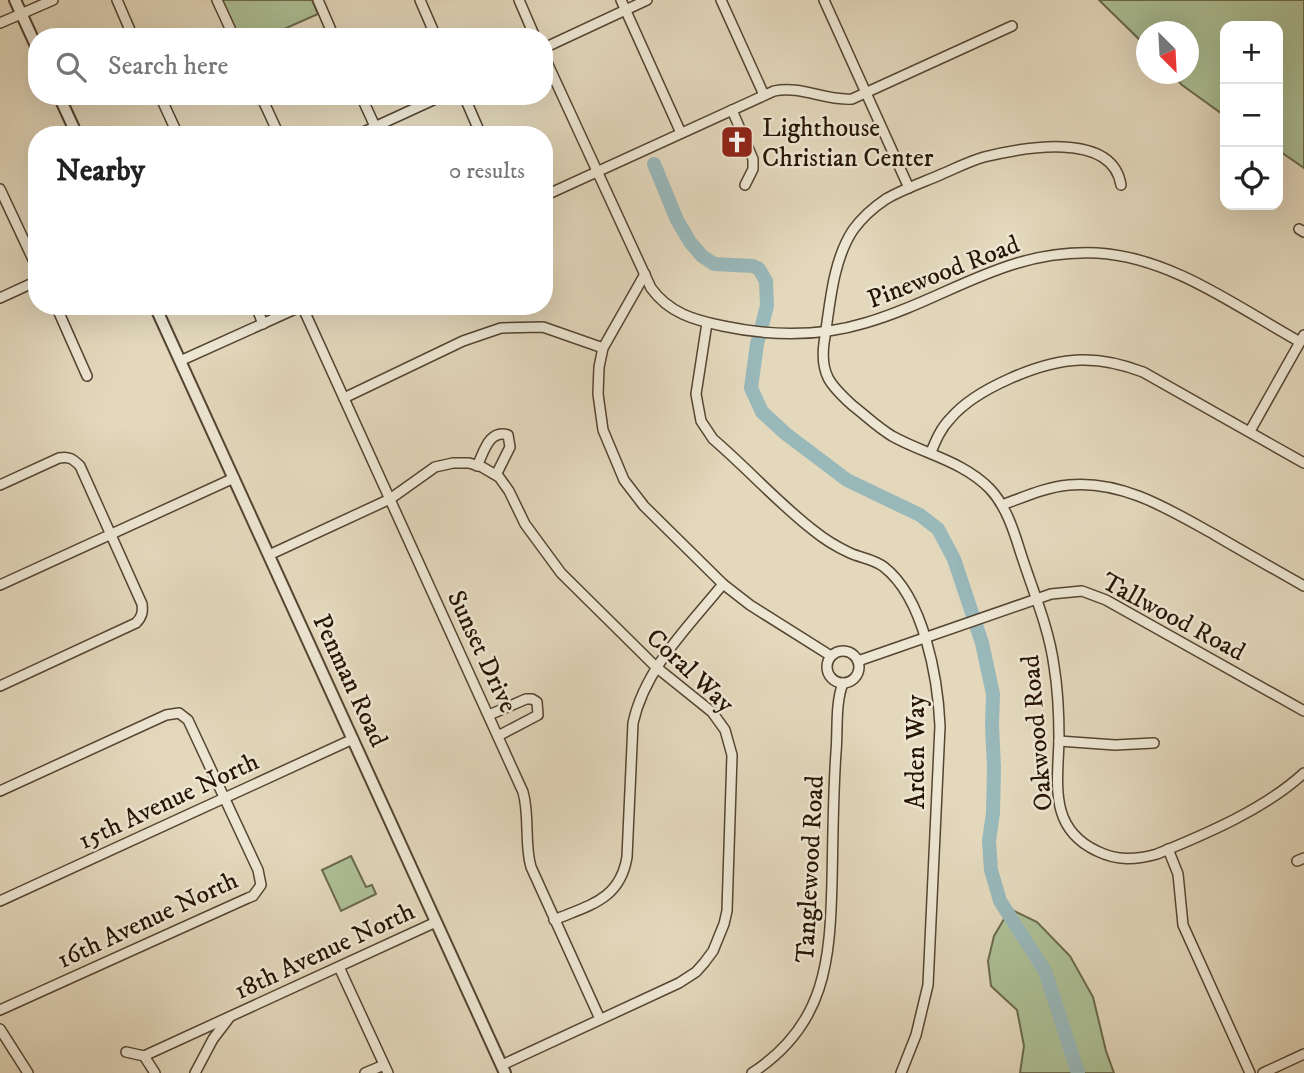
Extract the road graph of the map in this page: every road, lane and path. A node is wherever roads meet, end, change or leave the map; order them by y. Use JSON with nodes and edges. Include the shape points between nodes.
{"nodes":[{"id":1,"x":15,"y":0,"type":"edge"},
{"id":2,"x":53,"y":0,"type":"edge"},
{"id":3,"x":117,"y":0,"type":"edge"},
{"id":4,"x":217,"y":0,"type":"edge"},
{"id":5,"x":318,"y":0,"type":"edge"},
{"id":6,"x":420,"y":0,"type":"edge"},
{"id":7,"x":519,"y":0,"type":"edge"},
{"id":8,"x":621,"y":0,"type":"edge"},
{"id":9,"x":647,"y":0,"type":"edge"},
{"id":10,"x":721,"y":0,"type":"edge"},
{"id":11,"x":824,"y":0,"type":"edge"},
{"id":12,"x":625,"y":10,"type":"junction"},
{"id":13,"x":21,"y":14,"type":"junction"},
{"id":14,"x":0,"y":23,"type":"edge"},
{"id":15,"x":1012,"y":26,"type":"dead end"},
{"id":16,"x":129,"y":28,"type":"edge"},
{"id":17,"x":230,"y":28,"type":"edge"},
{"id":18,"x":330,"y":28,"type":"edge"},
{"id":19,"x":432,"y":28,"type":"edge"},
{"id":20,"x":531,"y":28,"type":"edge"},
{"id":21,"x":28,"y":29,"type":"edge"},
{"id":22,"x":553,"y":44,"type":"edge"},
{"id":23,"x":553,"y":76,"type":"edge"},
{"id":24,"x":865,"y":93,"type":"junction"},
{"id":25,"x":764,"y":95,"type":"junction"},
{"id":26,"x":63,"y":105,"type":"edge"},
{"id":27,"x":164,"y":105,"type":"edge"},
{"id":28,"x":265,"y":105,"type":"edge"},
{"id":29,"x":365,"y":105,"type":"edge"},
{"id":30,"x":425,"y":105,"type":"edge"},
{"id":31,"x":468,"y":105,"type":"edge"},
{"id":32,"x":732,"y":110,"type":"junction"},
{"id":33,"x":73,"y":126,"type":"edge"},
{"id":34,"x":174,"y":126,"type":"edge"},
{"id":35,"x":275,"y":126,"type":"edge"},
{"id":36,"x":375,"y":126,"type":"edge"},
{"id":37,"x":385,"y":126,"type":"edge"},
{"id":38,"x":477,"y":126,"type":"edge"},
{"id":39,"x":681,"y":133,"type":"junction"},
{"id":40,"x":598,"y":172,"type":"junction"},
{"id":41,"x":1121,"y":185,"type":"dead end"},
{"id":42,"x":745,"y":186,"type":"dead end"},
{"id":43,"x":0,"y":188,"type":"edge"},
{"id":44,"x":909,"y":188,"type":"junction"},
{"id":45,"x":553,"y":192,"type":"edge"},
{"id":46,"x":28,"y":249,"type":"edge"},
{"id":47,"x":645,"y":274,"type":"junction"},
{"id":48,"x":28,"y":285,"type":"edge"},
{"id":49,"x":0,"y":298,"type":"edge"},
{"id":50,"x":60,"y":315,"type":"edge"},
{"id":51,"x":159,"y":315,"type":"edge"},
{"id":52,"x":260,"y":315,"type":"edge"},
{"id":53,"x":283,"y":315,"type":"edge"},
{"id":54,"x":306,"y":315,"type":"edge"},
{"id":55,"x":707,"y":323,"type":"junction"},
{"id":56,"x":264,"y":324,"type":"junction"},
{"id":57,"x":827,"y":331,"type":"junction"},
{"id":58,"x":1302,"y":338,"type":"edge"},
{"id":59,"x":603,"y":348,"type":"junction"},
{"id":60,"x":180,"y":361,"type":"junction"},
{"id":61,"x":87,"y":376,"type":"dead end"},
{"id":62,"x":344,"y":398,"type":"junction"},
{"id":63,"x":1250,"y":432,"type":"junction"},
{"id":64,"x":932,"y":452,"type":"junction"},
{"id":65,"x":1304,"y":463,"type":"edge"},
{"id":66,"x":477,"y":466,"type":"junction"},
{"id":67,"x":496,"y":475,"type":"junction"},
{"id":68,"x":234,"y":478,"type":"junction"},
{"id":69,"x":0,"y":485,"type":"edge"},
{"id":70,"x":390,"y":499,"type":"junction"},
{"id":71,"x":1002,"y":505,"type":"junction"},
{"id":72,"x":110,"y":535,"type":"junction"},
{"id":73,"x":268,"y":555,"type":"junction"},
{"id":74,"x":723,"y":583,"type":"junction"},
{"id":75,"x":0,"y":585,"type":"edge"},
{"id":76,"x":1304,"y":586,"type":"edge"},
{"id":77,"x":1036,"y":599,"type":"junction"},
{"id":78,"x":924,"y":637,"type":"junction"},
{"id":79,"x":831,"y":656,"type":"junction"},
{"id":80,"x":858,"y":660,"type":"junction"},
{"id":81,"x":656,"y":667,"type":"junction"},
{"id":82,"x":843,"y":683,"type":"junction"},
{"id":83,"x":0,"y":686,"type":"edge"},
{"id":84,"x":1304,"y":711,"type":"edge"},
{"id":85,"x":489,"y":715,"type":"junction"},
{"id":86,"x":498,"y":736,"type":"junction"},
{"id":87,"x":353,"y":739,"type":"junction"},
{"id":88,"x":1059,"y":741,"type":"junction"},
{"id":89,"x":1154,"y":743,"type":"dead end"},
{"id":90,"x":1304,"y":773,"type":"edge"},
{"id":91,"x":0,"y":791,"type":"edge"},
{"id":92,"x":225,"y":797,"type":"junction"},
{"id":93,"x":1168,"y":849,"type":"junction"},
{"id":94,"x":0,"y":901,"type":"edge"},
{"id":95,"x":554,"y":920,"type":"junction"},
{"id":96,"x":436,"y":922,"type":"junction"},
{"id":97,"x":339,"y":967,"type":"junction"},
{"id":98,"x":0,"y":1010,"type":"edge"},
{"id":99,"x":230,"y":1016,"type":"junction"},
{"id":100,"x":600,"y":1019,"type":"junction"},
{"id":101,"x":0,"y":1029,"type":"edge"},
{"id":102,"x":126,"y":1052,"type":"dead end"},
{"id":103,"x":1304,"y":1054,"type":"edge"},
{"id":104,"x":144,"y":1056,"type":"junction"},
{"id":105,"x":386,"y":1069,"type":"edge"},
{"id":106,"x":503,"y":1069,"type":"edge"},
{"id":107,"x":28,"y":1073,"type":"edge"},
{"id":108,"x":155,"y":1073,"type":"edge"},
{"id":109,"x":195,"y":1073,"type":"edge"},
{"id":110,"x":365,"y":1073,"type":"edge"},
{"id":111,"x":752,"y":1073,"type":"edge"},
{"id":112,"x":901,"y":1073,"type":"edge"},
{"id":113,"x":1250,"y":1073,"type":"edge"},
{"id":114,"x":1263,"y":1073,"type":"edge"}],
"edges":[{"from":1,"to":13,"type":"street"},
{"from":2,"to":13,"type":"street"},
{"from":3,"to":16,"type":"street"},
{"from":4,"to":17,"type":"street"},
{"from":5,"to":18,"type":"street"},
{"from":6,"to":19,"type":"street"},
{"from":7,"to":20,"type":"street"},
{"from":8,"to":12,"type":"street"},
{"from":9,"to":12,"type":"street"},
{"from":10,"to":25,"type":"street"},
{"from":11,"to":24,"type":"street"},
{"from":12,"to":22,"type":"street"},
{"from":12,"to":39,"type":"street"},
{"from":13,"to":14,"type":"street"},
{"from":13,"to":21,"type":"street"},
{"from":15,"to":24,"type":"street"},
{"from":23,"to":40,"type":"street","name":"Pinewood Road"},
{"from":24,"to":25,"type":"street","via":[[839,100],[786,88]]},
{"from":24,"to":44,"type":"street"},
{"from":25,"to":32,"type":"street"},
{"from":26,"to":33,"type":"street"},
{"from":27,"to":34,"type":"street"},
{"from":28,"to":35,"type":"street"},
{"from":29,"to":36,"type":"street"},
{"from":30,"to":37,"type":"street"},
{"from":31,"to":38,"type":"street"},
{"from":32,"to":39,"type":"street"},
{"from":32,"to":42,"type":"street","via":[[753,159]]},
{"from":39,"to":40,"type":"street"},
{"from":40,"to":45,"type":"street"},
{"from":40,"to":47,"type":"street","name":"Pinewood Road"},
{"from":41,"to":44,"type":"street","via":[[1116,169],[1105,159],[1071,146],[981,158]]},
{"from":43,"to":46,"type":"street"},
{"from":44,"to":57,"type":"street","via":[[886,200],[854,229],[837,265]]},
{"from":47,"to":55,"type":"street","name":"Pinewood Road","via":[[669,308]]},
{"from":47,"to":59,"type":"street"},
{"from":48,"to":49,"type":"street"},
{"from":50,"to":61,"type":"street"},
{"from":51,"to":60,"type":"street","name":"Penman Road"},
{"from":52,"to":56,"type":"street"},
{"from":53,"to":56,"type":"street"},
{"from":54,"to":62,"type":"street","name":"Sunset Drive"},
{"from":55,"to":57,"type":"street","name":"Pinewood Road","via":[[762,334]]},
{"from":55,"to":78,"type":"street","name":"Arden Way","via":[[696,394],[701,421],[713,439],[811,528],[891,574],[908,598]]},
{"from":56,"to":60,"type":"street"},
{"from":57,"to":58,"type":"street","name":"Pinewood Road","via":[[884,317],[995,268],[1062,254],[1098,253],[1137,260],[1187,278]]},
{"from":57,"to":64,"type":"street","name":"Oakwood Road","via":[[823,359],[829,382],[874,424]]},
{"from":58,"to":63,"type":"street"},
{"from":59,"to":62,"type":"street","via":[[543,327],[501,328],[463,341]]},
{"from":59,"to":74,"type":"street","via":[[599,411],[624,480],[644,506]]},
{"from":60,"to":68,"type":"street","name":"Penman Road"},
{"from":62,"to":70,"type":"street","name":"Sunset Drive"},
{"from":63,"to":64,"type":"street","via":[[1117,362],[1063,361],[967,402],[948,421]]},
{"from":63,"to":65,"type":"street"},
{"from":64,"to":71,"type":"street","name":"Oakwood Road","via":[[978,478]]},
{"from":66,"to":67,"type":"street"},
{"from":66,"to":67,"type":"street","via":[[491,437],[508,435],[510,447]]},
{"from":66,"to":70,"type":"street","via":[[453,463],[435,467]]},
{"from":67,"to":81,"type":"street","name":"Coral Way","via":[[561,573]]},
{"from":68,"to":72,"type":"street"},
{"from":68,"to":73,"type":"street","name":"Penman Road"},
{"from":69,"to":72,"type":"street","via":[[59,458],[74,460]]},
{"from":70,"to":73,"type":"street"},
{"from":70,"to":85,"type":"street","name":"Sunset Drive"},
{"from":71,"to":76,"type":"street","via":[[1067,485],[1118,489],[1167,508]]},
{"from":71,"to":77,"type":"street","name":"Oakwood Road"},
{"from":72,"to":75,"type":"street"},
{"from":72,"to":83,"type":"street","via":[[142,604],[141,618]]},
{"from":73,"to":87,"type":"street","name":"Penman Road"},
{"from":74,"to":79,"type":"street"},
{"from":74,"to":81,"type":"street"},
{"from":77,"to":78,"type":"street","name":"Tallwood Road"},
{"from":77,"to":84,"type":"street","name":"Tallwood Road","via":[[1067,591],[1094,594]]},
{"from":77,"to":88,"type":"street","name":"Oakwood Road","via":[[1055,667]]},
{"from":78,"to":80,"type":"street","name":"Tallwood Road"},
{"from":78,"to":112,"type":"street","name":"Arden Way","via":[[936,683],[940,726],[931,960],[925,1006]]},
{"from":79,"to":80,"type":"street","via":[[846,651]]},
{"from":79,"to":82,"type":"street","via":[[830,676]]},
{"from":80,"to":82,"type":"street","via":[[857,676]]},
{"from":81,"to":95,"type":"street","via":[[633,723],[623,877],[597,901]]},
{"from":81,"to":100,"type":"street","name":"Coral Way","via":[[712,712],[729,743],[727,911],[713,951],[696,972]]},
{"from":82,"to":111,"type":"street","name":"Tanglewood Road","via":[[826,969],[804,1021],[776,1055]]},
{"from":85,"to":86,"type":"street","name":"Sunset Drive"},
{"from":85,"to":86,"type":"street","via":[[526,699],[537,702],[538,715]]},
{"from":86,"to":95,"type":"street","name":"Sunset Drive","via":[[523,792],[528,856]]},
{"from":87,"to":92,"type":"street","name":"15th Avenue North"},
{"from":87,"to":96,"type":"street","name":"Penman Road"},
{"from":88,"to":89,"type":"street"},
{"from":88,"to":93,"type":"street","name":"Oakwood Road","via":[[1057,796],[1062,817],[1073,834],[1093,849],[1119,858],[1144,858]]},
{"from":90,"to":93,"type":"street","name":"Oakwood Road","via":[[1284,792]]},
{"from":91,"to":92,"type":"street","name":"16th Avenue North","via":[[178,713],[188,720]]},
{"from":92,"to":94,"type":"street","name":"15th Avenue North"},
{"from":92,"to":98,"type":"street","name":"16th Avenue North","via":[[261,878],[253,896]]},
{"from":93,"to":113,"type":"street","via":[[1178,874],[1183,925]]},
{"from":95,"to":100,"type":"street","name":"Sunset Drive"},
{"from":96,"to":97,"type":"street","name":"18th Avenue North"},
{"from":96,"to":106,"type":"street","name":"Penman Road"},
{"from":97,"to":99,"type":"street","name":"18th Avenue North"},
{"from":97,"to":105,"type":"street"},
{"from":99,"to":104,"type":"street","name":"18th Avenue North"},
{"from":99,"to":109,"type":"street","name":"18th Avenue North"},
{"from":100,"to":106,"type":"street","name":"Coral Way"},
{"from":101,"to":107,"type":"street"},
{"from":102,"to":104,"type":"street"},
{"from":103,"to":114,"type":"street"},
{"from":104,"to":108,"type":"street"},
{"from":105,"to":110,"type":"street"}]}
